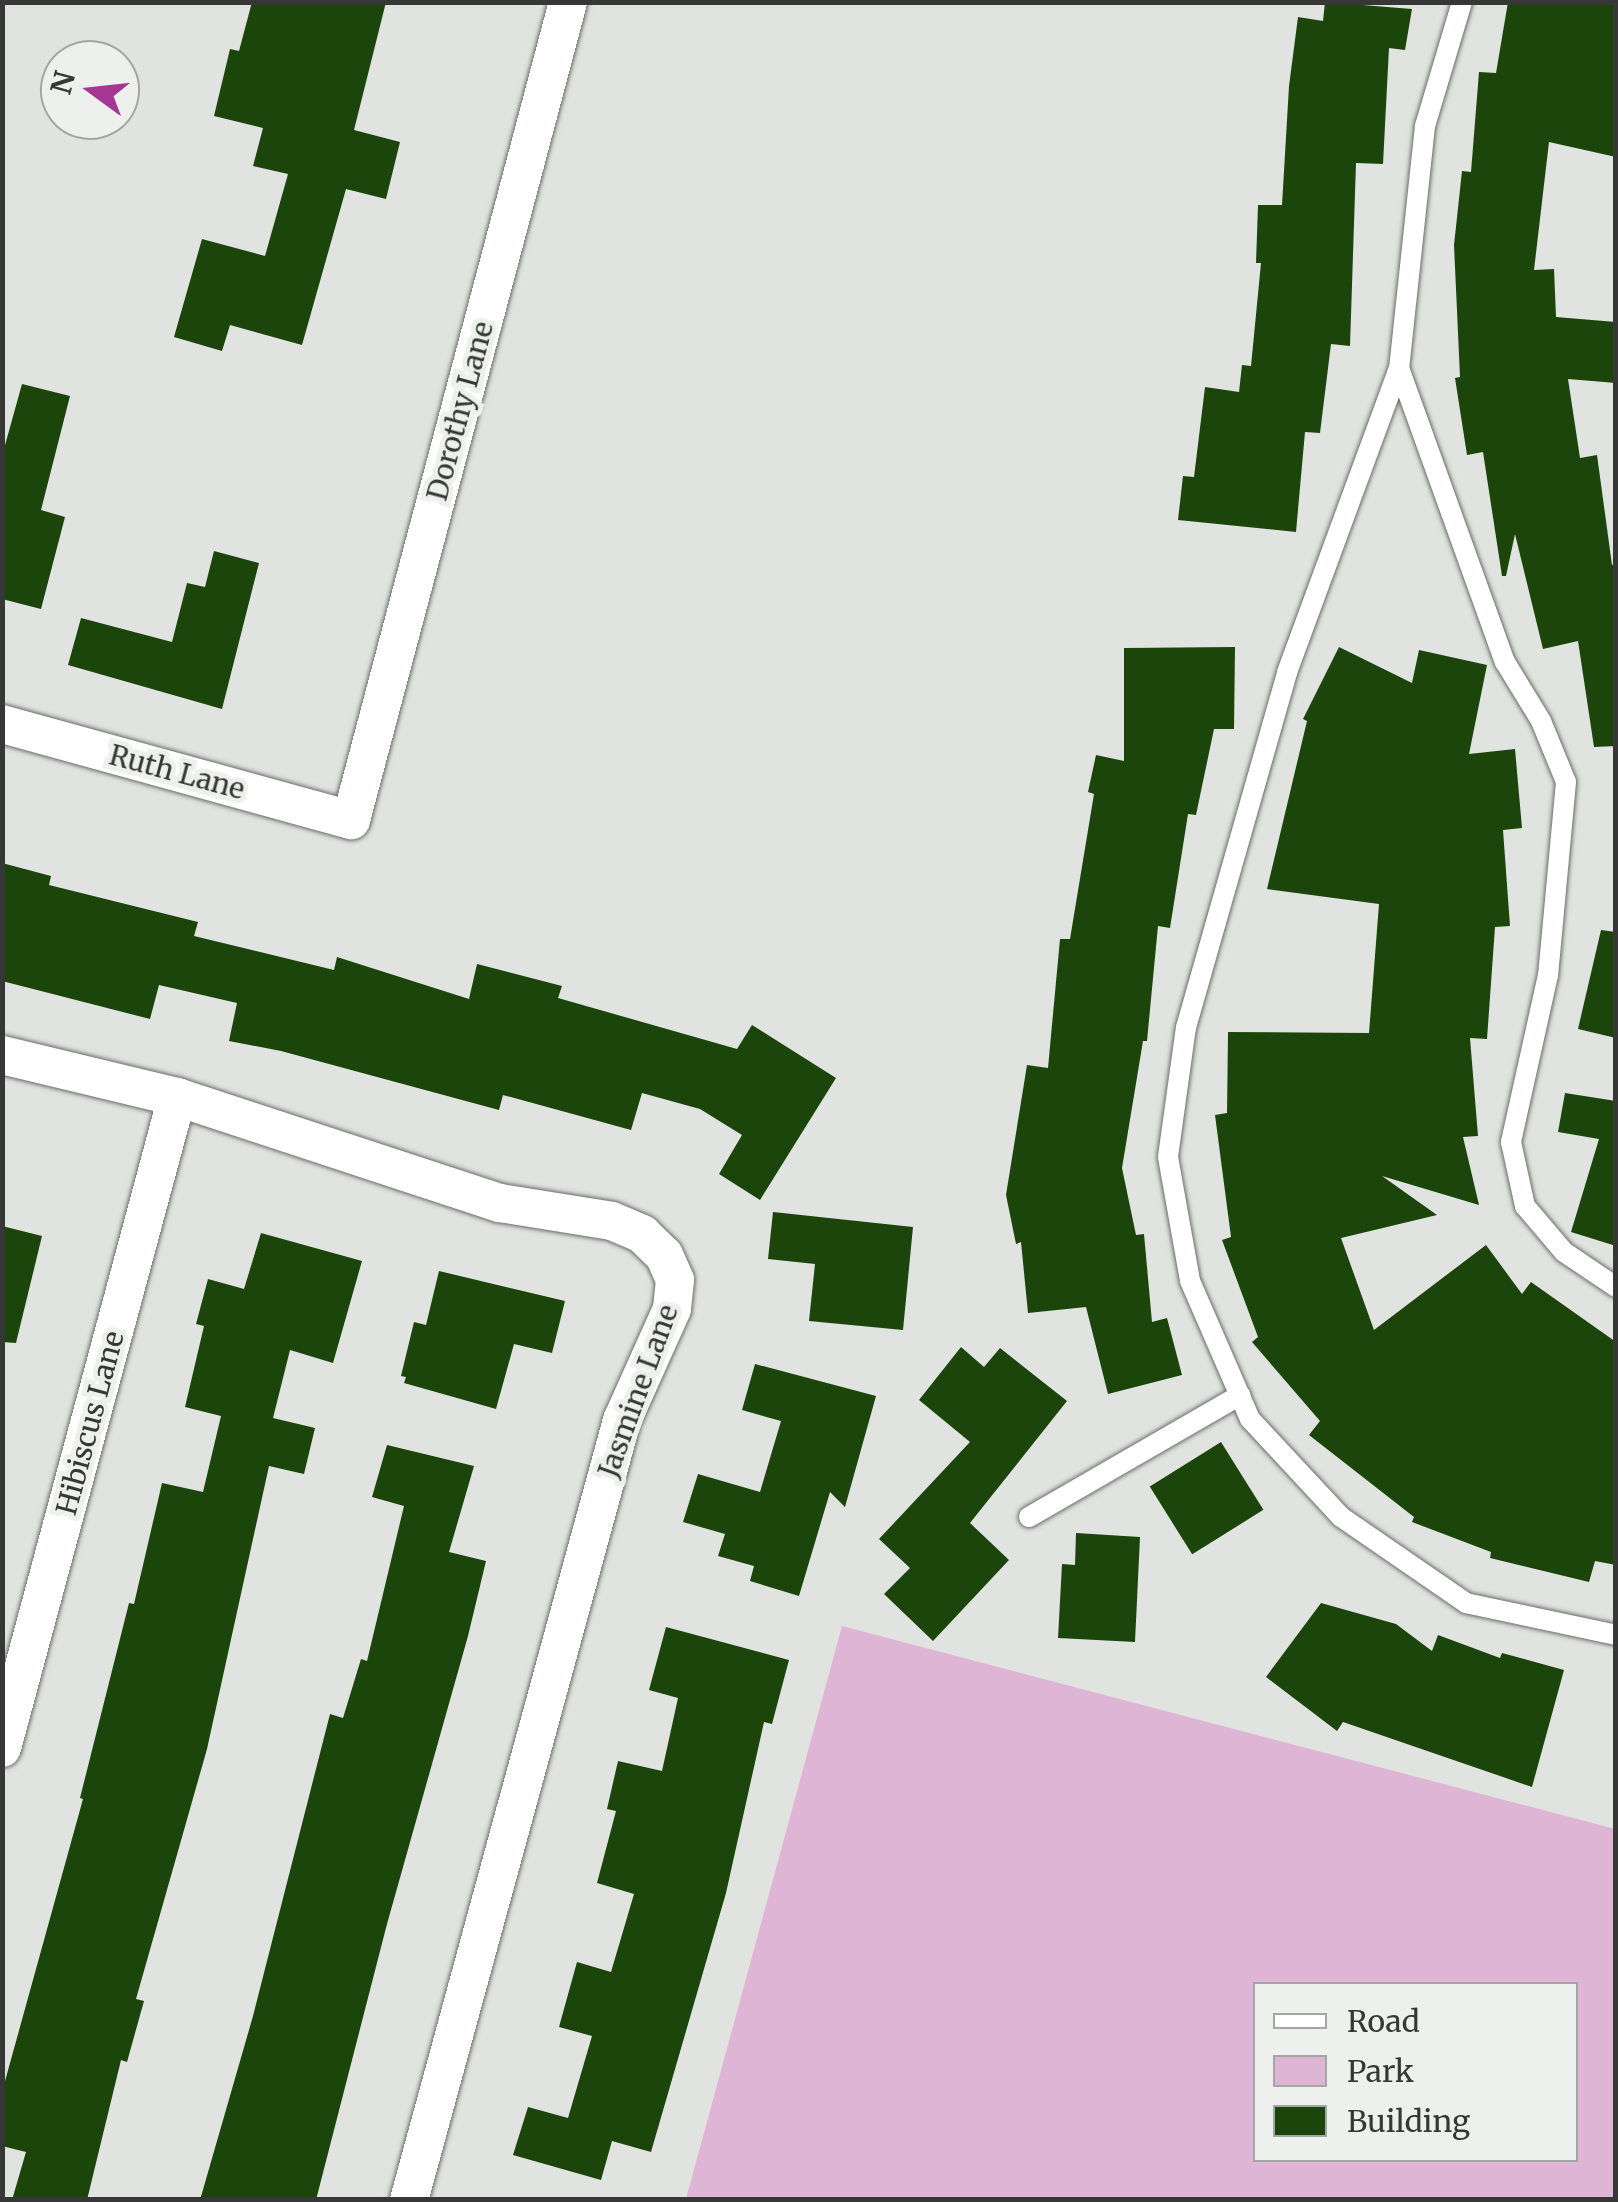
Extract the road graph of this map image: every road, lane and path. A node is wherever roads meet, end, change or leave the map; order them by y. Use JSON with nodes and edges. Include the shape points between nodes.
{"nodes":[{"id":1,"x":568,"y":2,"type":"edge"},
{"id":2,"x":1462,"y":2,"type":"edge"},
{"id":3,"x":1399,"y":368,"type":"junction"},
{"id":4,"x":2,"y":724,"type":"edge"},
{"id":5,"x":351,"y":820,"type":"joint"},
{"id":6,"x":2,"y":1055,"type":"edge"},
{"id":7,"x":178,"y":1097,"type":"junction"},
{"id":8,"x":1616,"y":1287,"type":"edge"},
{"id":9,"x":1240,"y":1396,"type":"junction"},
{"id":10,"x":1028,"y":1517,"type":"dead end"},
{"id":11,"x":1616,"y":1635,"type":"edge"},
{"id":12,"x":2,"y":1748,"type":"edge"},
{"id":13,"x":409,"y":2200,"type":"edge"}],
"edges":[{"from":1,"to":5,"type":"street","name":"Dorothy Lane"},
{"from":2,"to":3,"type":"lane","via":[[1425,126]]},
{"from":3,"to":8,"type":"lane","via":[[1505,662],[1541,721],[1566,782],[1548,976],[1510,1142],[1525,1206],[1564,1252]]},
{"from":3,"to":9,"type":"lane","via":[[1286,673],[1186,1026],[1168,1158],[1190,1281]]},
{"from":4,"to":5,"type":"street","name":"Ruth Lane"},
{"from":6,"to":7,"type":"street","name":"Jasmine Lane"},
{"from":7,"to":12,"type":"street","name":"Hibiscus Lane"},
{"from":7,"to":13,"type":"street","name":"Jasmine Lane","via":[[500,1202],[612,1221],[642,1234],[664,1256],[675,1280],[672,1309],[622,1420]]},
{"from":9,"to":10,"type":"lane"},
{"from":9,"to":11,"type":"lane","via":[[1250,1419],[1341,1517],[1466,1603]]}]}
